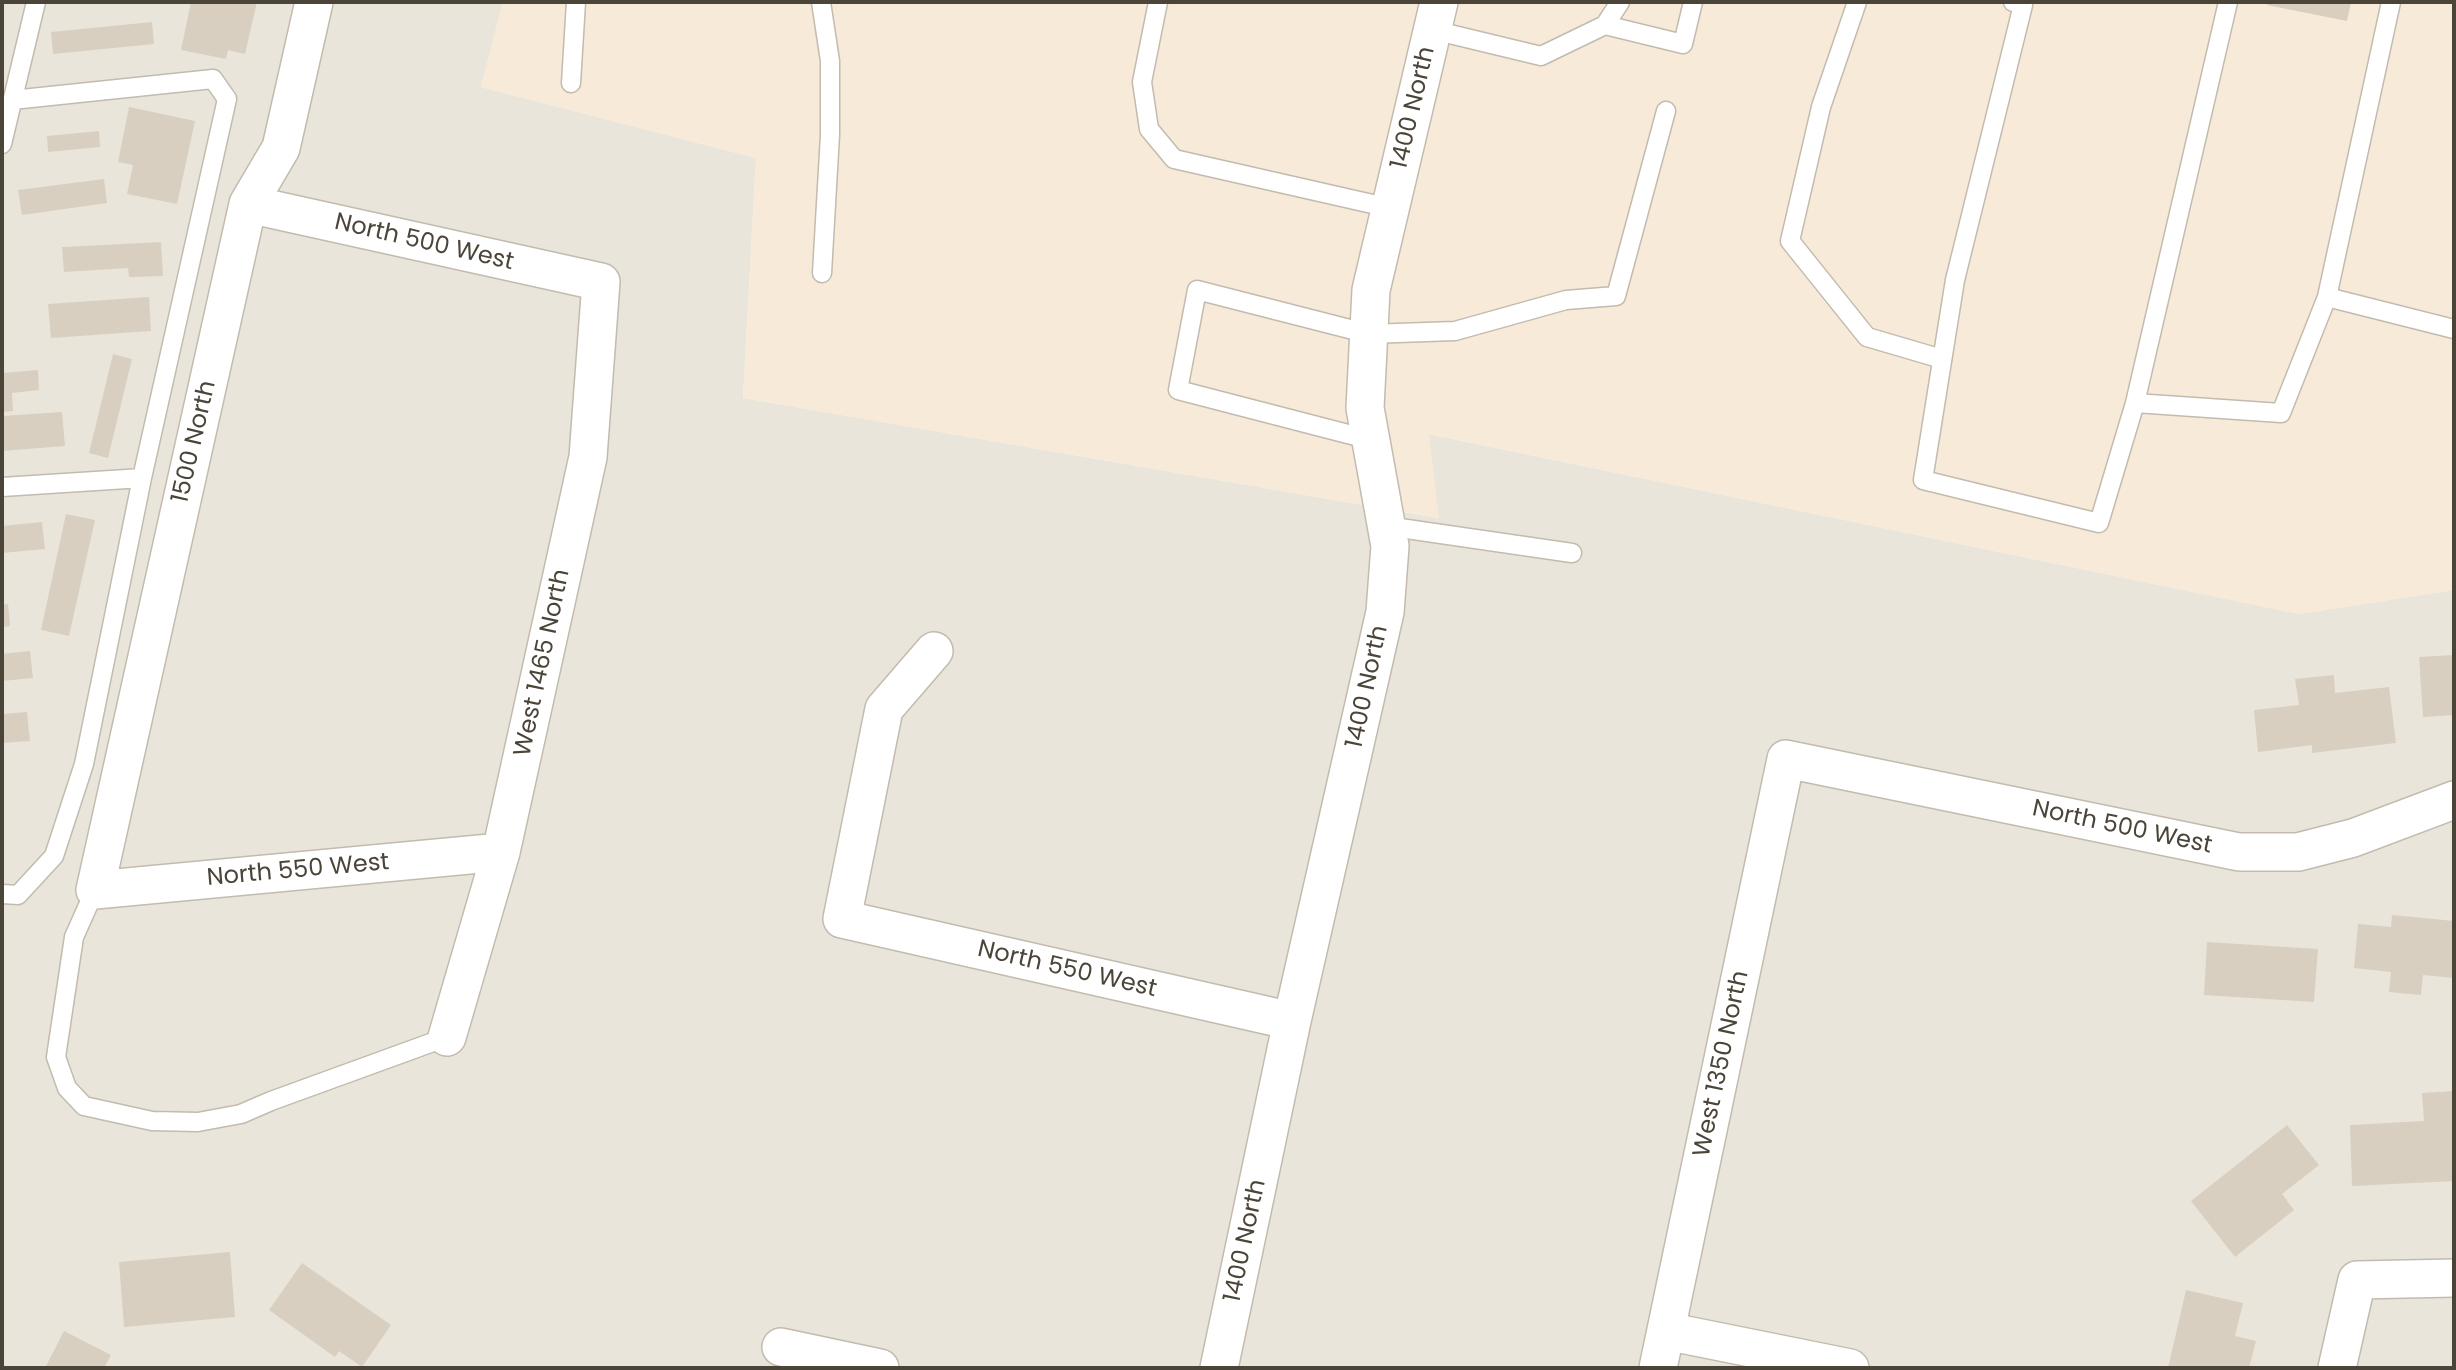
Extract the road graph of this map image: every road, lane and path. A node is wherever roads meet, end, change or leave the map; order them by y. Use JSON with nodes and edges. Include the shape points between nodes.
{"nodes":[{"id":1,"x":36,"y":2,"type":"edge"},
{"id":2,"x":314,"y":2,"type":"edge"},
{"id":3,"x":576,"y":2,"type":"edge"},
{"id":4,"x":821,"y":2,"type":"edge"},
{"id":5,"x":1157,"y":2,"type":"edge"},
{"id":6,"x":1620,"y":2,"type":"edge"},
{"id":7,"x":1693,"y":2,"type":"edge"},
{"id":8,"x":1857,"y":2,"type":"edge"},
{"id":9,"x":2013,"y":2,"type":"edge"},
{"id":10,"x":2228,"y":2,"type":"edge"},
{"id":11,"x":2391,"y":2,"type":"edge"},
{"id":12,"x":1436,"y":16,"type":"edge"},
{"id":13,"x":1605,"y":24,"type":"junction"},
{"id":14,"x":571,"y":83,"type":"dead end"},
{"id":15,"x":12,"y":100,"type":"junction"},
{"id":16,"x":1666,"y":111,"type":"dead end"},
{"id":17,"x":2,"y":144,"type":"edge"},
{"id":18,"x":248,"y":204,"type":"junction"},
{"id":19,"x":1390,"y":208,"type":"junction"},
{"id":20,"x":822,"y":273,"type":"dead end"},
{"id":21,"x":601,"y":282,"type":"joint"},
{"id":22,"x":2327,"y":297,"type":"junction"},
{"id":23,"x":2454,"y":329,"type":"edge"},
{"id":24,"x":1369,"y":334,"type":"junction"},
{"id":25,"x":1942,"y":359,"type":"junction"},
{"id":26,"x":2135,"y":403,"type":"junction"},
{"id":27,"x":1371,"y":440,"type":"junction"},
{"id":28,"x":142,"y":478,"type":"junction"},
{"id":29,"x":2,"y":487,"type":"edge"},
{"id":30,"x":1386,"y":526,"type":"junction"},
{"id":31,"x":1572,"y":553,"type":"dead end"},
{"id":32,"x":934,"y":651,"type":"dead end"},
{"id":33,"x":1786,"y":759,"type":"joint"},
{"id":34,"x":2454,"y":800,"type":"edge"},
{"id":35,"x":501,"y":852,"type":"junction"},
{"id":36,"x":96,"y":890,"type":"junction"},
{"id":37,"x":2,"y":894,"type":"edge"},
{"id":38,"x":1292,"y":1021,"type":"junction"},
{"id":39,"x":447,"y":1037,"type":"joint"},
{"id":40,"x":2454,"y":1278,"type":"edge"},
{"id":41,"x":1666,"y":1331,"type":"junction"},
{"id":42,"x":782,"y":1347,"type":"dead end"},
{"id":43,"x":880,"y":1368,"type":"edge"},
{"id":44,"x":1219,"y":1368,"type":"edge"},
{"id":45,"x":1658,"y":1368,"type":"edge"},
{"id":46,"x":1850,"y":1368,"type":"edge"},
{"id":47,"x":2337,"y":1368,"type":"edge"}],
"edges":[{"from":1,"to":15,"type":"lane"},
{"from":2,"to":18,"type":"street","name":"1500 North","via":[[281,148]]},
{"from":3,"to":14,"type":"lane"},
{"from":4,"to":20,"type":"lane","via":[[830,61]]},
{"from":5,"to":19,"type":"lane","via":[[1142,82],[1149,130],[1174,159]]},
{"from":6,"to":13,"type":"lane"},
{"from":7,"to":13,"type":"lane","via":[[1683,44]]},
{"from":8,"to":25,"type":"lane","via":[[1821,107],[1790,242],[1867,337]]},
{"from":9,"to":25,"type":"lane","via":[[2022,5],[1955,280]]},
{"from":10,"to":26,"type":"lane"},
{"from":11,"to":22,"type":"lane"},
{"from":12,"to":13,"type":"lane","via":[[1541,56]]},
{"from":12,"to":19,"type":"street","name":"1400 North"},
{"from":15,"to":17,"type":"lane"},
{"from":15,"to":28,"type":"lane","via":[[213,79],[227,99]]},
{"from":16,"to":24,"type":"lane","via":[[1616,296],[1566,300],[1455,331]]},
{"from":18,"to":21,"type":"street","name":"North 500 West"},
{"from":18,"to":36,"type":"street","name":"1500 North"},
{"from":19,"to":24,"type":"street","name":"1400 North","via":[[1371,290]]},
{"from":21,"to":35,"type":"street","name":"West 1465 North","via":[[588,457]]},
{"from":22,"to":23,"type":"lane"},
{"from":22,"to":26,"type":"lane","via":[[2281,413]]},
{"from":24,"to":27,"type":"street","name":"1400 North","via":[[1365,408]]},
{"from":24,"to":27,"type":"lane","via":[[1197,290],[1178,390]]},
{"from":25,"to":26,"type":"lane","via":[[1923,480],[2099,523]]},
{"from":27,"to":30,"type":"street","name":"1400 North"},
{"from":28,"to":29,"type":"lane"},
{"from":28,"to":37,"type":"lane","via":[[84,764],[54,856],[18,895]]},
{"from":30,"to":31,"type":"lane"},
{"from":30,"to":38,"type":"street","name":"1400 North","via":[[1390,546],[1385,612]]},
{"from":32,"to":38,"type":"street","name":"North 550 West","via":[[884,709],[842,919]]},
{"from":33,"to":34,"type":"street","name":"North 500 West","via":[[2239,852],[2298,852],[2353,838]]},
{"from":33,"to":41,"type":"street","name":"West 1350 North"},
{"from":35,"to":36,"type":"street","name":"North 550 West"},
{"from":35,"to":39,"type":"street","name":"West 1465 North"},
{"from":36,"to":39,"type":"lane","via":[[74,937],[56,1057],[67,1088],[84,1105],[152,1121],[198,1122],[241,1114]]},
{"from":38,"to":44,"type":"street","name":"1400 North"},
{"from":40,"to":47,"type":"street","via":[[2357,1280]]},
{"from":41,"to":45,"type":"street","name":"West 1350 North"},
{"from":41,"to":46,"type":"street"},
{"from":42,"to":43,"type":"street"}]}
